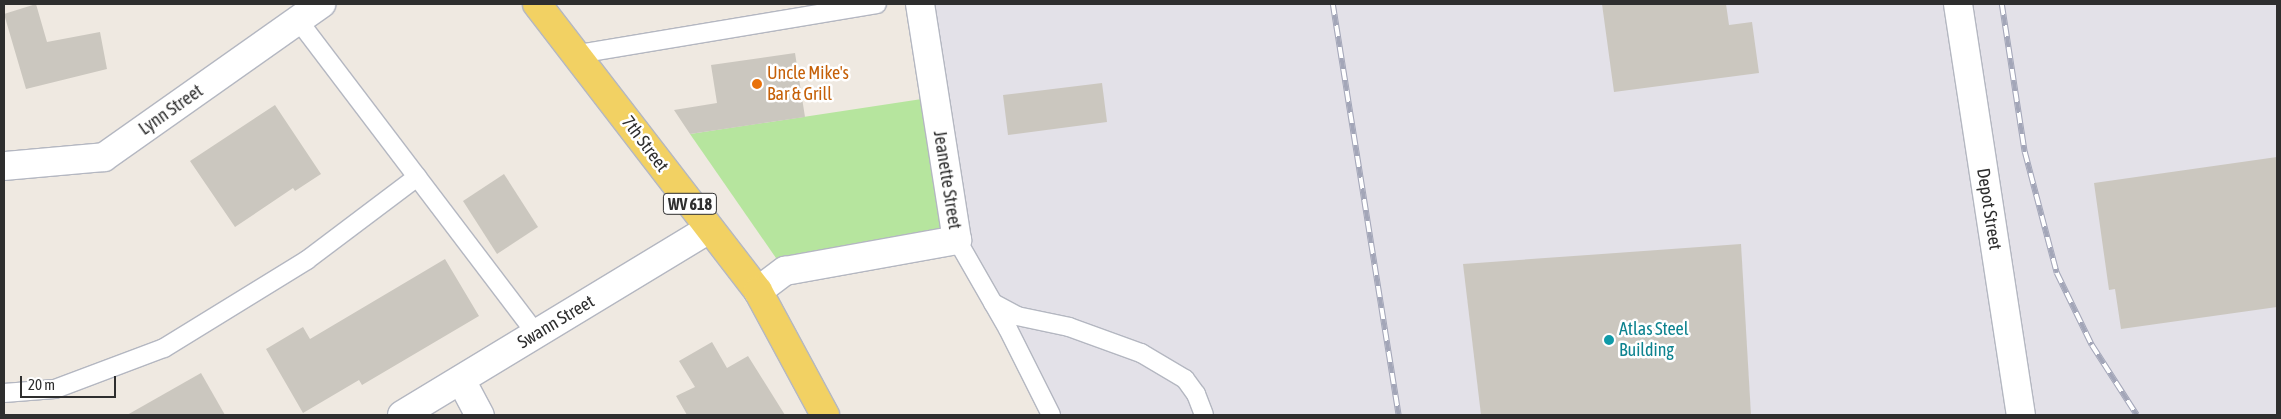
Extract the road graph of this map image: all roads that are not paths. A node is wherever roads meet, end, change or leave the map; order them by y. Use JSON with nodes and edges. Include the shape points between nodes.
{"nodes":[{"id":1,"x":321,"y":4,"type":"edge"},
{"id":2,"x":538,"y":4,"type":"edge"},
{"id":3,"x":877,"y":4,"type":"edge"},
{"id":4,"x":920,"y":4,"type":"edge"},
{"id":5,"x":1958,"y":4,"type":"edge"},
{"id":6,"x":298,"y":20,"type":"junction"},
{"id":7,"x":579,"y":54,"type":"junction"},
{"id":8,"x":4,"y":166,"type":"edge"},
{"id":9,"x":418,"y":177,"type":"junction"},
{"id":10,"x":709,"y":229,"type":"junction"},
{"id":11,"x":956,"y":240,"type":"junction"},
{"id":12,"x":758,"y":291,"type":"junction"},
{"id":13,"x":993,"y":303,"type":"junction"},
{"id":14,"x":536,"y":334,"type":"junction"},
{"id":15,"x":461,"y":380,"type":"junction"},
{"id":16,"x":4,"y":393,"type":"edge"},
{"id":17,"x":402,"y":415,"type":"edge"},
{"id":18,"x":480,"y":415,"type":"edge"},
{"id":19,"x":825,"y":415,"type":"edge"},
{"id":20,"x":1051,"y":415,"type":"edge"},
{"id":21,"x":1204,"y":415,"type":"edge"},
{"id":22,"x":2020,"y":415,"type":"edge"}],
"edges":[{"from":1,"to":6,"type":"street","name":"Lynn Street"},
{"from":2,"to":7,"type":"main road","name":"7th Street","number":"WV 618"},
{"from":3,"to":7,"type":"lane"},
{"from":4,"to":11,"type":"street","name":"Jeanette Street"},
{"from":5,"to":22,"type":"street","name":"Depot Street"},
{"from":6,"to":8,"type":"street","name":"Lynn Street","via":[[104,157]]},
{"from":6,"to":9,"type":"lane"},
{"from":7,"to":10,"type":"main road","name":"7th Street","number":"WV 618"},
{"from":9,"to":14,"type":"lane"},
{"from":9,"to":16,"type":"lane","via":[[307,260],[164,348],[55,389]]},
{"from":10,"to":12,"type":"main road","name":"7th Street","number":"WV 618"},
{"from":10,"to":14,"type":"street","name":"Swann Street"},
{"from":11,"to":12,"type":"street","name":"Jeanette Street","via":[[786,271]]},
{"from":11,"to":13,"type":"lane"},
{"from":12,"to":19,"type":"main road","name":"7th Street","number":"WV 618"},
{"from":13,"to":20,"type":"lane"},
{"from":13,"to":21,"type":"lane","via":[[1017,316],[1069,327],[1142,353],[1185,379],[1196,394]]},
{"from":14,"to":15,"type":"street","name":"Swann Street"},
{"from":15,"to":17,"type":"street","name":"Swann Street"},
{"from":15,"to":18,"type":"street"}]}
